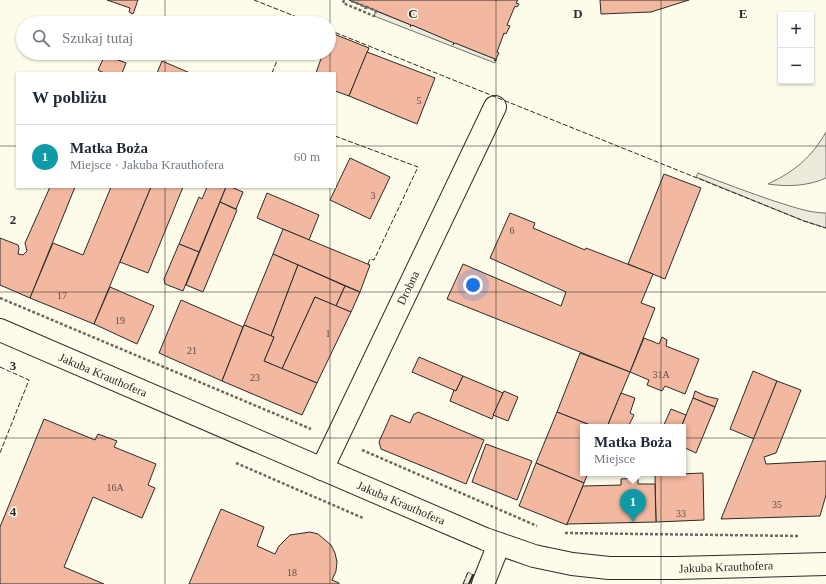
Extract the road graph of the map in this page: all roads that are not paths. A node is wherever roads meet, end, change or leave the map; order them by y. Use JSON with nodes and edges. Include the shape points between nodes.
{"nodes":[{"id":1,"x":495,"y":107,"type":"dead end"},
{"id":2,"x":0,"y":330,"type":"edge"},
{"id":3,"x":322,"y":468,"type":"junction"},
{"id":4,"x":499,"y":544,"type":"junction"},
{"id":5,"x":826,"y":564,"type":"edge"},
{"id":6,"x":483,"y":584,"type":"edge"}],
"edges":[{"from":1,"to":3,"type":"street","name":"Drobna"},
{"from":2,"to":3,"type":"street","name":"Jakuba Krauthofera"},
{"from":3,"to":4,"type":"street","name":"Jakuba Krauthofera"},
{"from":4,"to":5,"type":"street","name":"Jakuba Krauthofera","via":[[534,556],[609,568]]},
{"from":4,"to":6,"type":"street"}]}
